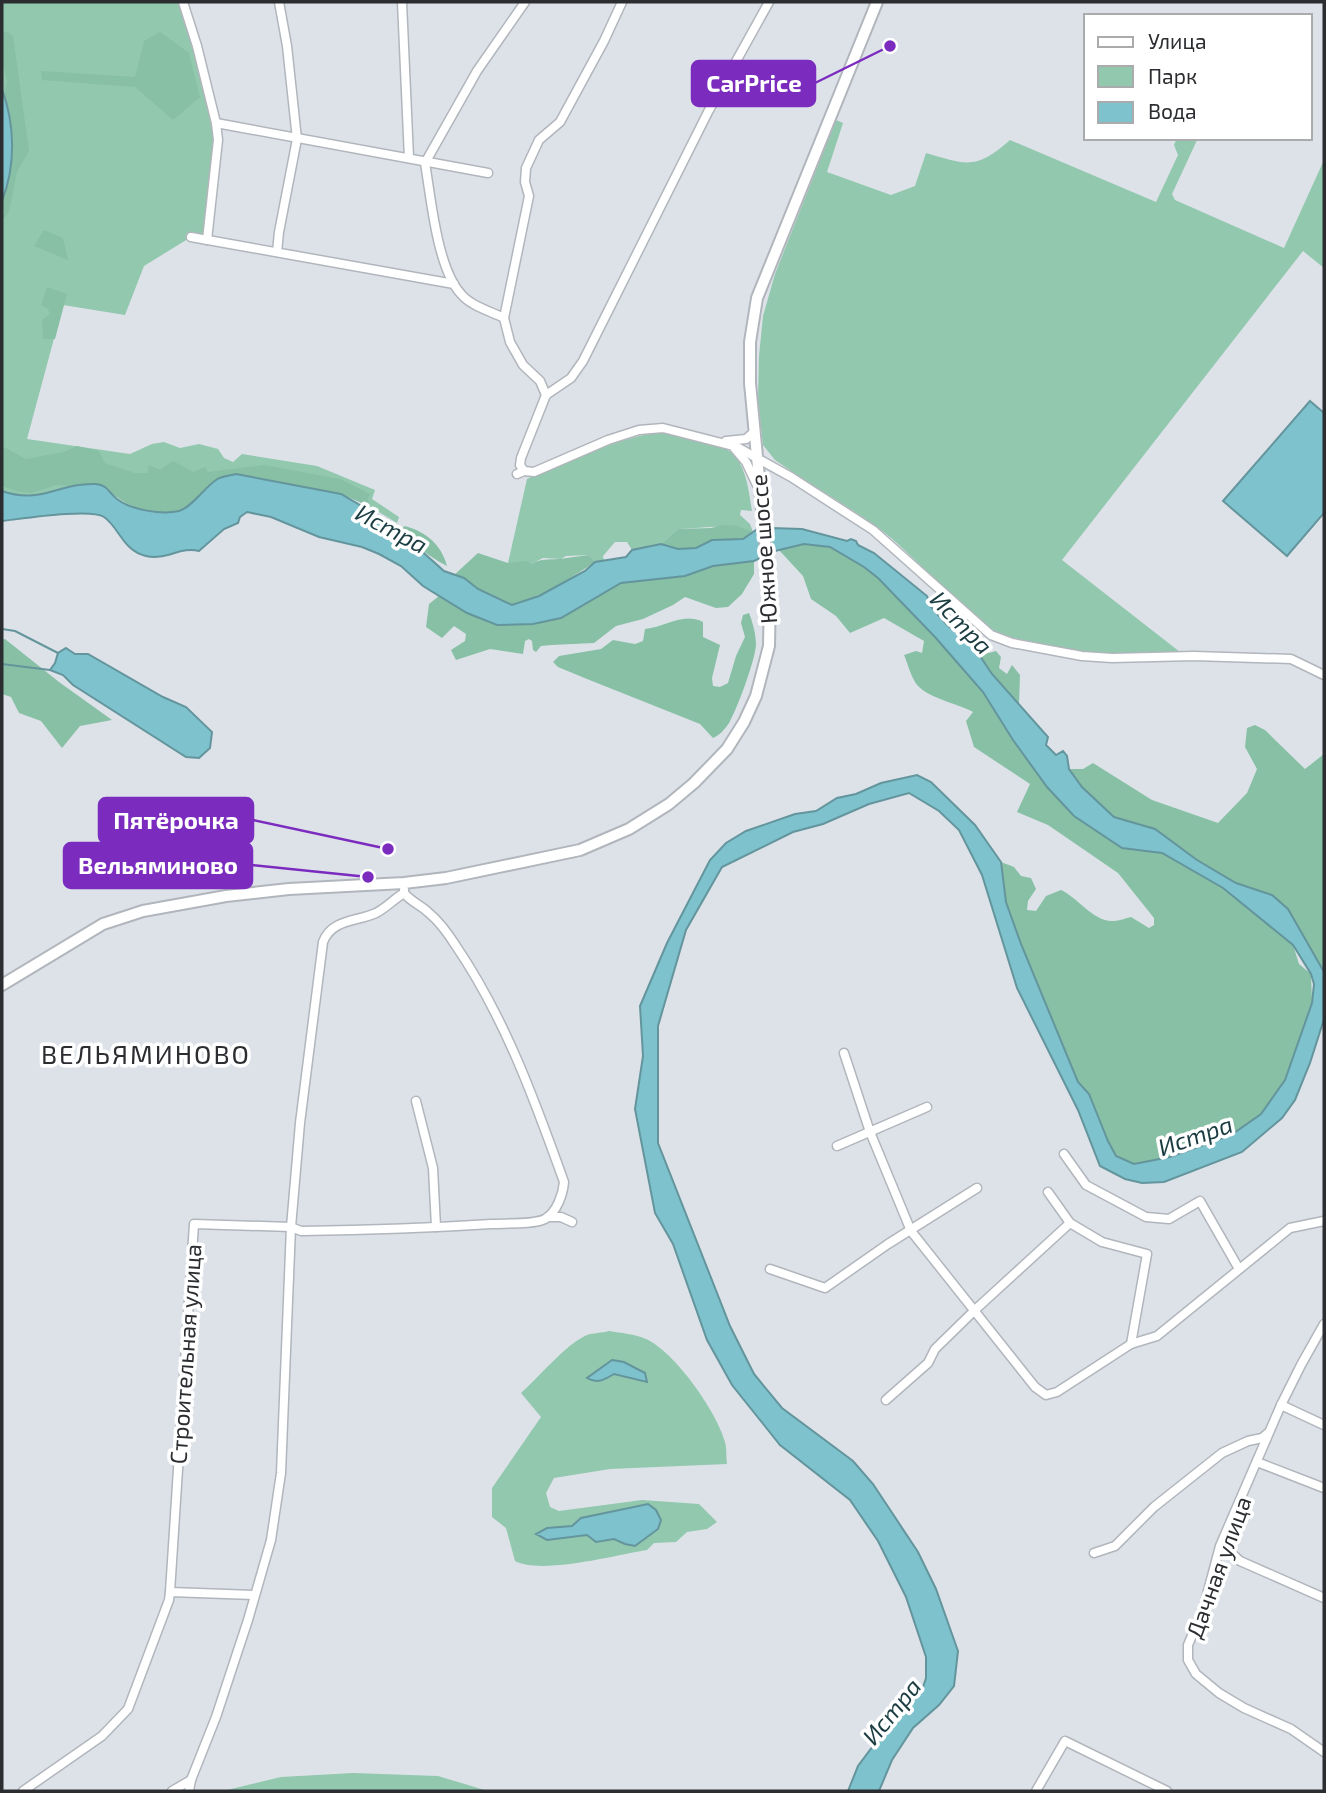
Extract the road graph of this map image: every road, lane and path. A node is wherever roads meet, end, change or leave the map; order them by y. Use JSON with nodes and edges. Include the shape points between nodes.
{"nodes":[{"id":1,"x":183,"y":2,"type":"edge"},
{"id":2,"x":279,"y":2,"type":"edge"},
{"id":3,"x":401,"y":2,"type":"edge"},
{"id":4,"x":525,"y":2,"type":"edge"},
{"id":5,"x":621,"y":2,"type":"edge"},
{"id":6,"x":769,"y":2,"type":"edge"},
{"id":7,"x":877,"y":2,"type":"edge"},
{"id":8,"x":216,"y":123,"type":"junction"},
{"id":9,"x":297,"y":139,"type":"junction"},
{"id":10,"x":409,"y":158,"type":"junction"},
{"id":11,"x":425,"y":163,"type":"junction"},
{"id":12,"x":488,"y":173,"type":"dead end"},
{"id":13,"x":191,"y":237,"type":"dead end"},
{"id":14,"x":206,"y":240,"type":"junction"},
{"id":15,"x":277,"y":252,"type":"junction"},
{"id":16,"x":454,"y":284,"type":"junction"},
{"id":17,"x":504,"y":318,"type":"junction"},
{"id":18,"x":546,"y":395,"type":"junction"},
{"id":19,"x":754,"y":431,"type":"junction"},
{"id":20,"x":719,"y":441,"type":"junction"},
{"id":21,"x":756,"y":458,"type":"junction"},
{"id":22,"x":777,"y":471,"type":"junction"},
{"id":23,"x":759,"y":491,"type":"junction"},
{"id":24,"x":1324,"y":675,"type":"edge"},
{"id":25,"x":404,"y":888,"type":"junction"},
{"id":26,"x":2,"y":985,"type":"edge"},
{"id":27,"x":844,"y":1053,"type":"dead end"},
{"id":28,"x":416,"y":1101,"type":"dead end"},
{"id":29,"x":928,"y":1107,"type":"dead end"},
{"id":30,"x":870,"y":1132,"type":"junction"},
{"id":31,"x":838,"y":1146,"type":"dead end"},
{"id":32,"x":1064,"y":1154,"type":"dead end"},
{"id":33,"x":977,"y":1188,"type":"dead end"},
{"id":34,"x":1048,"y":1192,"type":"dead end"},
{"id":35,"x":548,"y":1217,"type":"junction"},
{"id":36,"x":1324,"y":1221,"type":"edge"},
{"id":37,"x":572,"y":1222,"type":"dead end"},
{"id":38,"x":1070,"y":1223,"type":"junction"},
{"id":39,"x":291,"y":1227,"type":"junction"},
{"id":40,"x":436,"y":1227,"type":"junction"},
{"id":41,"x":911,"y":1231,"type":"junction"},
{"id":42,"x":770,"y":1269,"type":"dead end"},
{"id":43,"x":1239,"y":1269,"type":"junction"},
{"id":44,"x":976,"y":1309,"type":"junction"},
{"id":45,"x":1324,"y":1324,"type":"edge"},
{"id":46,"x":1131,"y":1344,"type":"junction"},
{"id":47,"x":886,"y":1400,"type":"dead end"},
{"id":48,"x":1282,"y":1405,"type":"junction"},
{"id":49,"x":1324,"y":1425,"type":"edge"},
{"id":50,"x":1270,"y":1431,"type":"junction"},
{"id":51,"x":1257,"y":1462,"type":"junction"},
{"id":52,"x":1324,"y":1488,"type":"edge"},
{"id":53,"x":1229,"y":1526,"type":"junction"},
{"id":54,"x":1094,"y":1553,"type":"dead end"},
{"id":55,"x":170,"y":1592,"type":"junction"},
{"id":56,"x":254,"y":1595,"type":"junction"},
{"id":57,"x":1324,"y":1598,"type":"edge"},
{"id":58,"x":1324,"y":1752,"type":"edge"},
{"id":59,"x":191,"y":1780,"type":"junction"},
{"id":60,"x":23,"y":1791,"type":"edge"},
{"id":61,"x":172,"y":1791,"type":"edge"},
{"id":62,"x":189,"y":1791,"type":"edge"},
{"id":63,"x":1036,"y":1791,"type":"edge"},
{"id":64,"x":1167,"y":1791,"type":"edge"}],
"edges":[{"from":1,"to":8,"type":"street"},
{"from":2,"to":9,"type":"street"},
{"from":3,"to":10,"type":"street"},
{"from":4,"to":11,"type":"street","via":[[477,71]]},
{"from":5,"to":17,"type":"street","via":[[560,122],[539,140],[526,168],[528,196]]},
{"from":6,"to":18,"type":"street","via":[[708,112],[583,361],[571,378]]},
{"from":7,"to":19,"type":"main road","name":"Южное шоссе","via":[[757,298],[750,342]]},
{"from":8,"to":9,"type":"street"},
{"from":8,"to":14,"type":"street"},
{"from":9,"to":10,"type":"street"},
{"from":9,"to":15,"type":"street"},
{"from":10,"to":11,"type":"street"},
{"from":11,"to":12,"type":"street"},
{"from":11,"to":16,"type":"street","via":[[441,252]]},
{"from":13,"to":14,"type":"street"},
{"from":14,"to":15,"type":"street"},
{"from":15,"to":16,"type":"street"},
{"from":16,"to":17,"type":"street","via":[[471,302]]},
{"from":17,"to":18,"type":"street","via":[[510,342]]},
{"from":18,"to":20,"type":"street","via":[[521,458],[520,472],[534,472],[639,430],[663,428]]},
{"from":19,"to":20,"type":"street","via":[[746,439]]},
{"from":19,"to":21,"type":"main road","name":"Южное шоссе"},
{"from":19,"to":22,"type":"street","via":[[763,454]]},
{"from":20,"to":21,"type":"street"},
{"from":20,"to":23,"type":"street","via":[[740,454]]},
{"from":21,"to":22,"type":"street"},
{"from":21,"to":23,"type":"main road","name":"Южное шоссе"},
{"from":22,"to":23,"type":"street","via":[[765,473]]},
{"from":22,"to":24,"type":"street","via":[[873,530],[992,635],[1012,643],[1112,658],[1291,659]]},
{"from":23,"to":25,"type":"main road","name":"Южное шоссе","via":[[769,576],[769,646],[756,696],[727,748],[668,804],[608,840]]},
{"from":25,"to":26,"type":"main road","name":"Южное шоссе","via":[[289,889],[143,911],[103,924]]},
{"from":25,"to":35,"type":"street","via":[[409,899],[429,912],[457,946],[526,1079],[564,1182],[562,1195]]},
{"from":25,"to":39,"type":"street","via":[[373,914],[334,926],[323,942]]},
{"from":27,"to":30,"type":"street"},
{"from":28,"to":40,"type":"street","via":[[433,1168]]},
{"from":29,"to":30,"type":"street"},
{"from":30,"to":31,"type":"street"},
{"from":30,"to":41,"type":"street"},
{"from":32,"to":43,"type":"street","via":[[1086,1185],[1146,1217],[1169,1219],[1200,1202]]},
{"from":33,"to":41,"type":"street"},
{"from":34,"to":38,"type":"street"},
{"from":35,"to":37,"type":"street"},
{"from":35,"to":40,"type":"street"},
{"from":36,"to":43,"type":"street","via":[[1290,1228]]},
{"from":38,"to":44,"type":"street"},
{"from":38,"to":46,"type":"street","via":[[1102,1242],[1147,1254]]},
{"from":39,"to":40,"type":"street","via":[[301,1231]]},
{"from":39,"to":55,"type":"street","name":"Строительная улица","via":[[194,1224]]},
{"from":39,"to":56,"type":"street","via":[[281,1473],[271,1540]]},
{"from":41,"to":42,"type":"street","via":[[825,1288]]},
{"from":41,"to":44,"type":"street"},
{"from":43,"to":46,"type":"street","via":[[1157,1336]]},
{"from":44,"to":46,"type":"street","via":[[1046,1395]]},
{"from":44,"to":47,"type":"street","via":[[935,1349],[928,1363]]},
{"from":45,"to":48,"type":"street","name":"Дачная улица"},
{"from":48,"to":49,"type":"street"},
{"from":48,"to":50,"type":"street","name":"Дачная улица"},
{"from":50,"to":51,"type":"street","name":"Дачная улица"},
{"from":50,"to":54,"type":"street","via":[[1222,1453],[1154,1507],[1115,1546]]},
{"from":51,"to":52,"type":"street"},
{"from":51,"to":53,"type":"street","name":"Дачная улица"},
{"from":53,"to":57,"type":"street","via":[[1232,1554],[1240,1561]]},
{"from":53,"to":58,"type":"street","name":"Дачная улица","via":[[1188,1645],[1188,1660],[1196,1674],[1219,1692],[1292,1729]]},
{"from":55,"to":56,"type":"street"},
{"from":55,"to":60,"type":"street","via":[[128,1709],[102,1736]]},
{"from":56,"to":59,"type":"street"},
{"from":59,"to":61,"type":"street"},
{"from":59,"to":62,"type":"street"},
{"from":63,"to":64,"type":"street","via":[[1065,1741]]}]}
